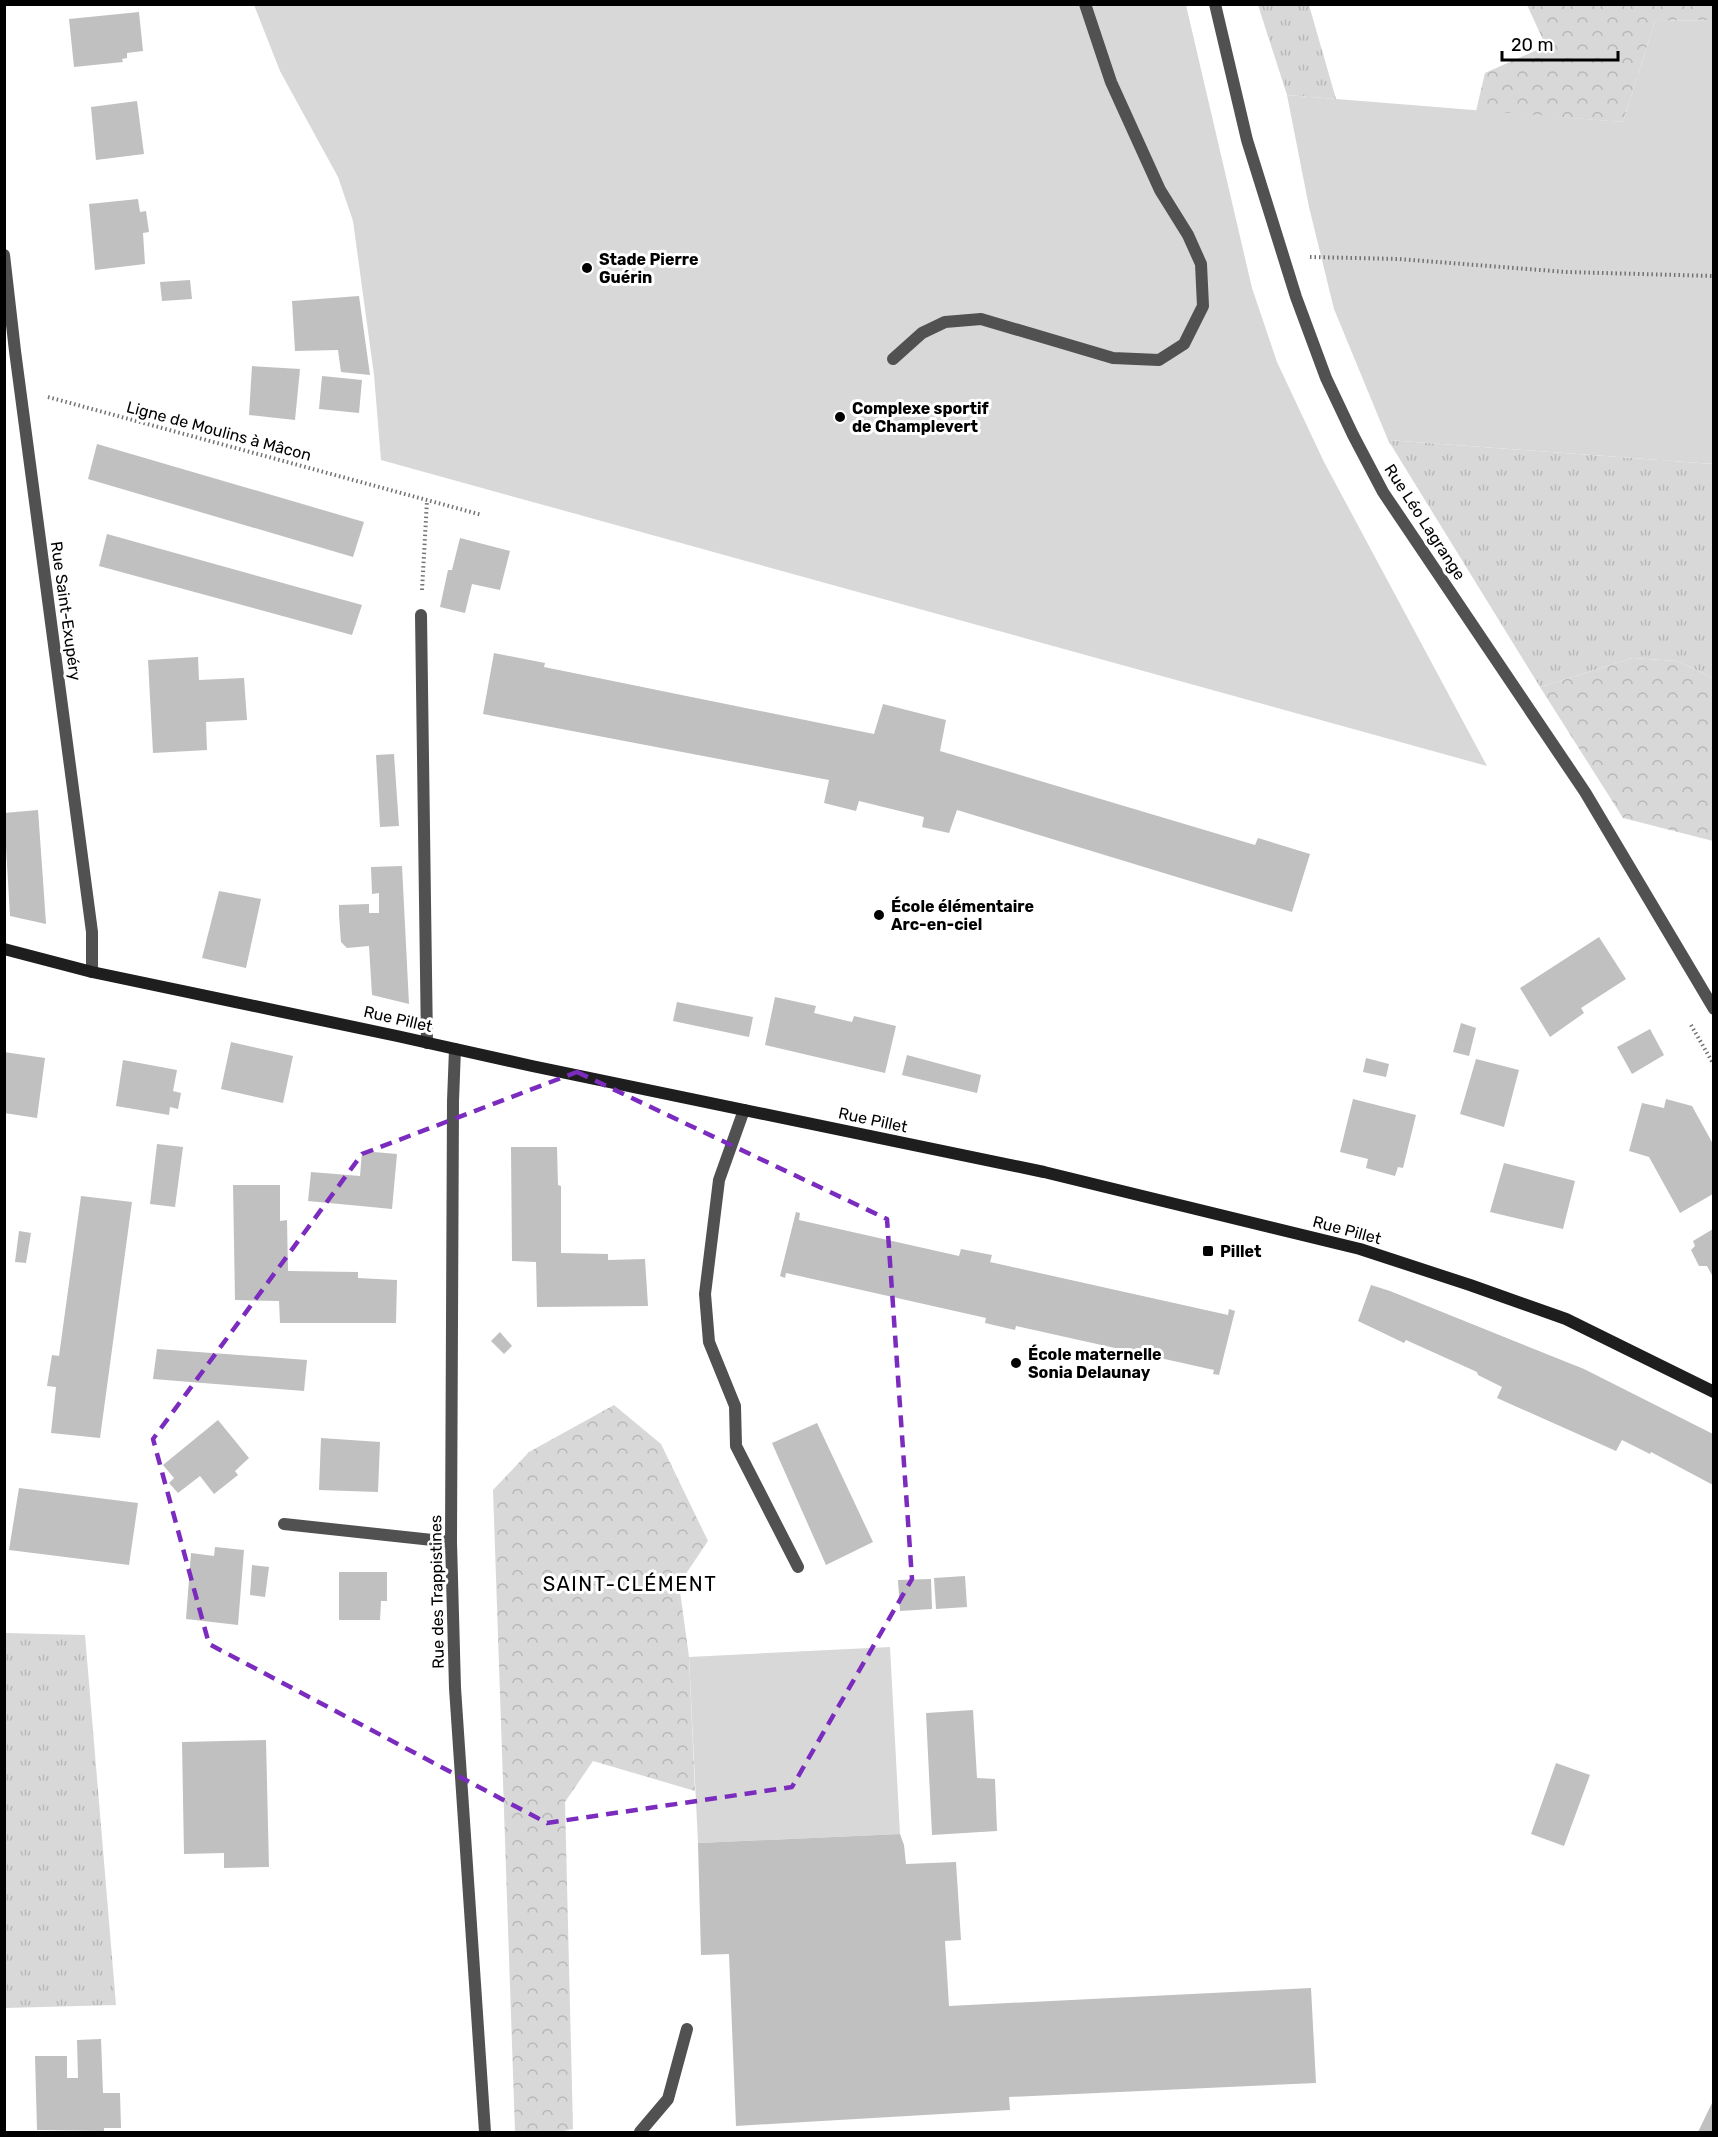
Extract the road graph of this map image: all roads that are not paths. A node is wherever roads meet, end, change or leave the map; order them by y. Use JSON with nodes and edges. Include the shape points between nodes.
{"nodes":[{"id":1,"x":1085,"y":4,"type":"edge"},
{"id":2,"x":1215,"y":4,"type":"edge"},
{"id":3,"x":4,"y":255,"type":"edge"},
{"id":4,"x":10,"y":349,"type":"edge"},
{"id":5,"x":893,"y":359,"type":"dead end"},
{"id":6,"x":421,"y":615,"type":"road end"},
{"id":7,"x":4,"y":949,"type":"edge"},
{"id":8,"x":92,"y":972,"type":"junction"},
{"id":9,"x":1713,"y":1009,"type":"edge"},
{"id":10,"x":427,"y":1043,"type":"junction"},
{"id":11,"x":455,"y":1049,"type":"junction"},
{"id":12,"x":744,"y":1110,"type":"junction"},
{"id":13,"x":1713,"y":1392,"type":"edge"},
{"id":14,"x":284,"y":1524,"type":"dead end"},
{"id":15,"x":451,"y":1542,"type":"junction"},
{"id":16,"x":798,"y":1567,"type":"dead end"},
{"id":17,"x":687,"y":2029,"type":"dead end"},
{"id":18,"x":485,"y":2133,"type":"edge"},
{"id":19,"x":640,"y":2133,"type":"edge"}],
"edges":[{"from":1,"to":5,"type":"street","via":[[1116,93],[1160,190],[1201,264],[1203,306],[1184,344],[1159,360],[1113,357],[981,320],[945,322],[922,333]]},
{"from":2,"to":9,"type":"street","name":"Rue Léo Lagrange","via":[[1247,140],[1285,261],[1326,378],[1353,435],[1383,492],[1585,792]]},
{"from":3,"to":4,"type":"street","name":"Rue Saint-Exupéry"},
{"from":4,"to":8,"type":"street","name":"Rue Saint-Exupéry","via":[[20,387],[90,917]]},
{"from":6,"to":10,"type":"street"},
{"from":7,"to":8,"type":"street","name":"Rue Pillet"},
{"from":8,"to":10,"type":"street","name":"Rue Pillet"},
{"from":10,"to":11,"type":"street","name":"Rue Pillet"},
{"from":11,"to":12,"type":"street","name":"Rue Pillet"},
{"from":11,"to":15,"type":"street","name":"Rue des Trappistines"},
{"from":12,"to":13,"type":"street","name":"Rue Pillet","via":[[1044,1172],[1360,1249],[1566,1319]]},
{"from":12,"to":16,"type":"street","via":[[720,1180],[705,1294],[709,1342],[735,1406],[736,1446]]},
{"from":14,"to":15,"type":"street"},
{"from":15,"to":18,"type":"street","name":"Rue des Trappistines","via":[[455,1688]]},
{"from":17,"to":19,"type":"street","via":[[668,2099]]}]}
